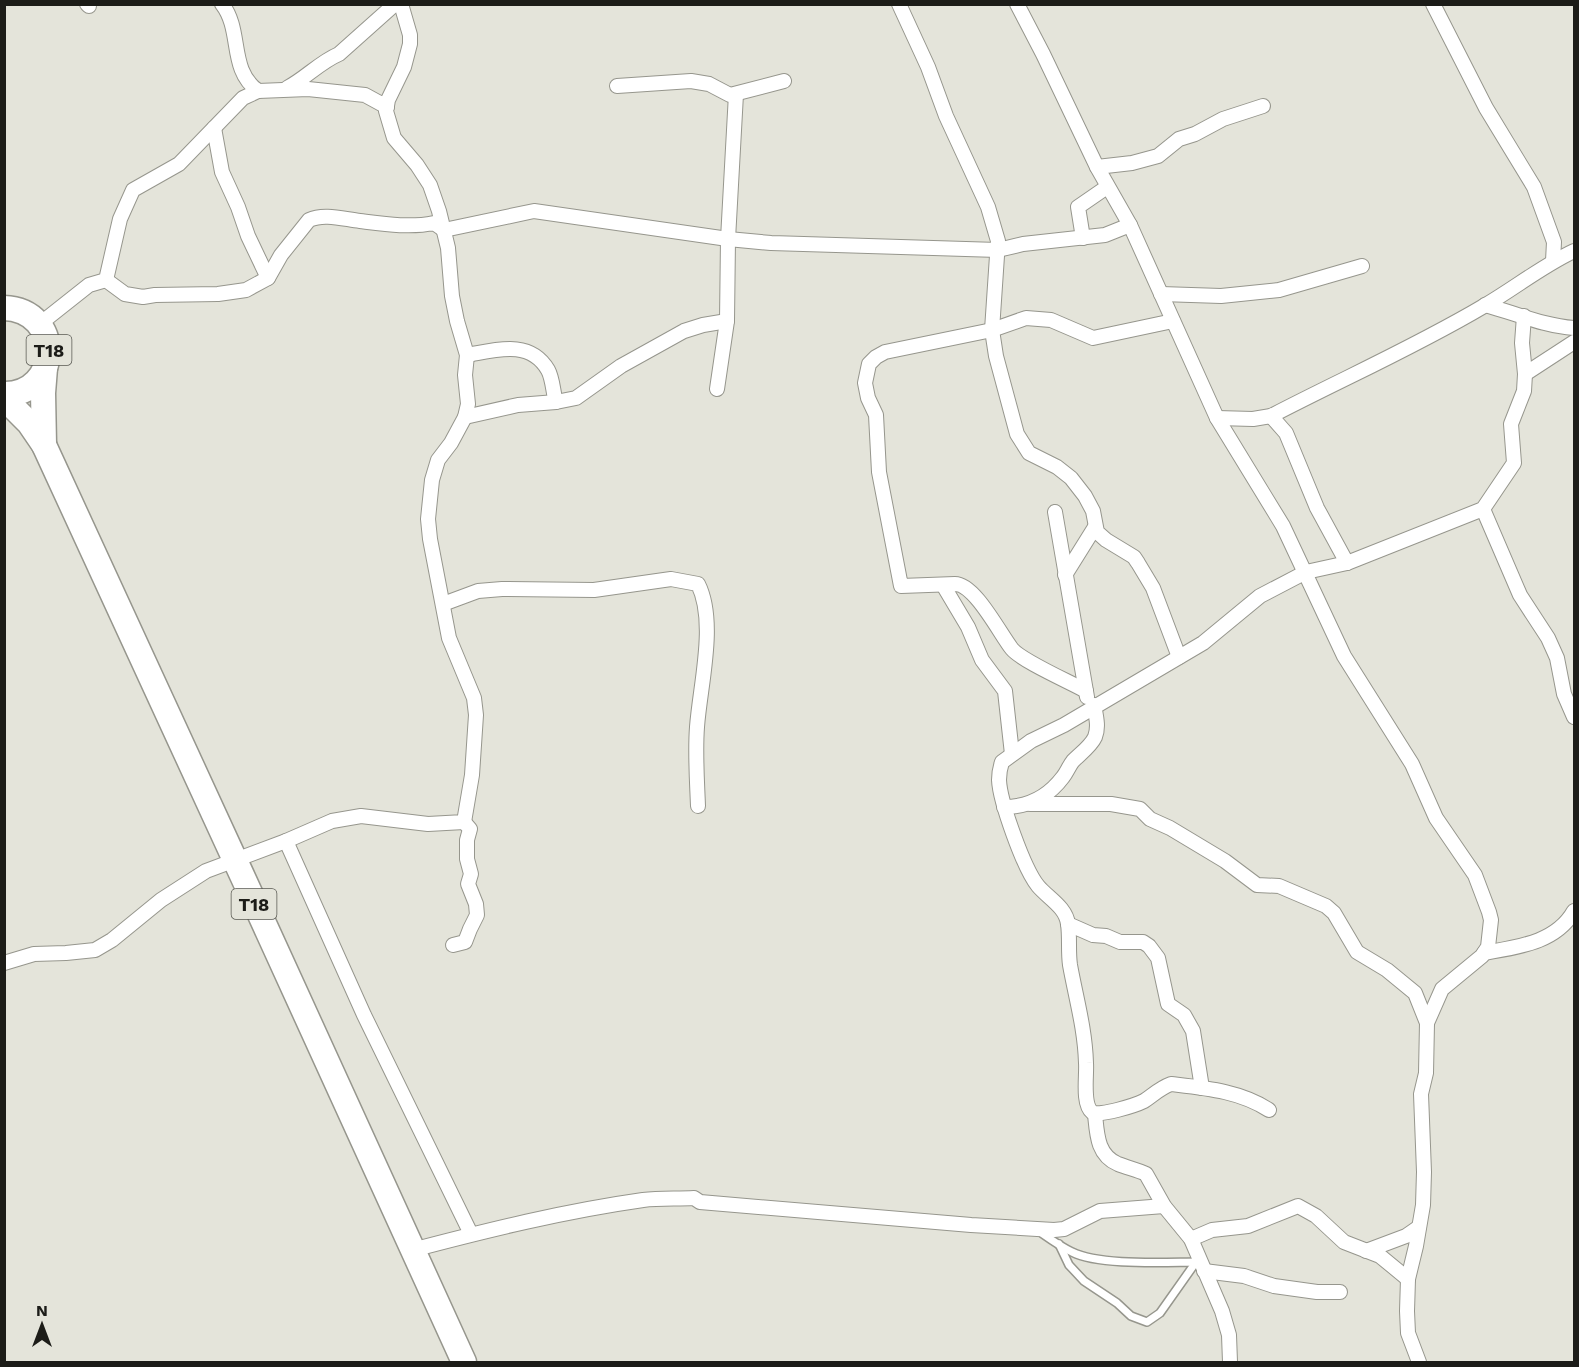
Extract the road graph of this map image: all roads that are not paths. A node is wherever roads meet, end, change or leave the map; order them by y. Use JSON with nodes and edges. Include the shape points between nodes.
{"nodes":[{"id":1,"x":222,"y":4,"type":"edge"},
{"id":2,"x":395,"y":4,"type":"edge"},
{"id":3,"x":401,"y":4,"type":"edge"},
{"id":4,"x":898,"y":4,"type":"edge"},
{"id":5,"x":1017,"y":4,"type":"edge"},
{"id":6,"x":1433,"y":4,"type":"edge"},
{"id":7,"x":784,"y":81,"type":"dead end"},
{"id":8,"x":617,"y":86,"type":"dead end"},
{"id":9,"x":258,"y":91,"type":"junction"},
{"id":10,"x":280,"y":91,"type":"junction"},
{"id":11,"x":736,"y":94,"type":"junction"},
{"id":12,"x":387,"y":106,"type":"junction"},
{"id":13,"x":1263,"y":106,"type":"dead end"},
{"id":14,"x":214,"y":128,"type":"junction"},
{"id":15,"x":1097,"y":167,"type":"junction"},
{"id":16,"x":1107,"y":187,"type":"junction"},
{"id":17,"x":1130,"y":225,"type":"junction"},
{"id":18,"x":444,"y":230,"type":"junction"},
{"id":19,"x":1083,"y":238,"type":"junction"},
{"id":20,"x":728,"y":239,"type":"junction"},
{"id":21,"x":998,"y":250,"type":"junction"},
{"id":22,"x":1575,"y":251,"type":"edge"},
{"id":23,"x":1552,"y":261,"type":"junction"},
{"id":24,"x":1362,"y":266,"type":"dead end"},
{"id":25,"x":268,"y":278,"type":"junction"},
{"id":26,"x":106,"y":280,"type":"junction"},
{"id":27,"x":1161,"y":294,"type":"junction"},
{"id":28,"x":1485,"y":306,"type":"junction"},
{"id":29,"x":4,"y":308,"type":"edge"},
{"id":30,"x":1524,"y":316,"type":"junction"},
{"id":31,"x":727,"y":321,"type":"junction"},
{"id":32,"x":1173,"y":321,"type":"junction"},
{"id":33,"x":41,"y":323,"type":"junction"},
{"id":34,"x":1575,"y":328,"type":"edge"},
{"id":35,"x":992,"y":330,"type":"junction"},
{"id":36,"x":1575,"y":342,"type":"edge"},
{"id":37,"x":467,"y":355,"type":"junction"},
{"id":38,"x":45,"y":368,"type":"junction"},
{"id":39,"x":1525,"y":374,"type":"junction"},
{"id":40,"x":717,"y":389,"type":"dead end"},
{"id":41,"x":4,"y":396,"type":"edge"},
{"id":42,"x":556,"y":402,"type":"junction"},
{"id":43,"x":1271,"y":416,"type":"junction"},
{"id":44,"x":465,"y":417,"type":"junction"},
{"id":45,"x":1217,"y":418,"type":"junction"},
{"id":46,"x":44,"y":445,"type":"junction"},
{"id":47,"x":1484,"y":509,"type":"junction"},
{"id":48,"x":1055,"y":512,"type":"dead end"},
{"id":49,"x":1095,"y":527,"type":"junction"},
{"id":50,"x":1347,"y":563,"type":"junction"},
{"id":51,"x":1306,"y":572,"type":"junction"},
{"id":52,"x":1065,"y":575,"type":"junction"},
{"id":53,"x":943,"y":585,"type":"junction"},
{"id":54,"x":442,"y":604,"type":"junction"},
{"id":55,"x":1179,"y":657,"type":"junction"},
{"id":56,"x":1086,"y":691,"type":"junction"},
{"id":57,"x":1092,"y":707,"type":"junction"},
{"id":58,"x":1575,"y":717,"type":"edge"},
{"id":59,"x":1012,"y":754,"type":"junction"},
{"id":60,"x":1030,"y":804,"type":"junction"},
{"id":61,"x":698,"y":806,"type":"dead end"},
{"id":62,"x":1004,"y":807,"type":"junction"},
{"id":63,"x":464,"y":822,"type":"junction"},
{"id":64,"x":286,"y":841,"type":"junction"},
{"id":65,"x":234,"y":860,"type":"junction"},
{"id":66,"x":1575,"y":911,"type":"edge"},
{"id":67,"x":1068,"y":924,"type":"junction"},
{"id":68,"x":453,"y":945,"type":"dead end"},
{"id":69,"x":1484,"y":953,"type":"junction"},
{"id":70,"x":4,"y":963,"type":"edge"},
{"id":71,"x":1427,"y":1023,"type":"junction"},
{"id":72,"x":1202,"y":1088,"type":"junction"},
{"id":73,"x":1269,"y":1110,"type":"dead end"},
{"id":74,"x":1095,"y":1114,"type":"junction"},
{"id":75,"x":1164,"y":1206,"type":"junction"},
{"id":76,"x":1419,"y":1227,"type":"junction"},
{"id":77,"x":1035,"y":1229,"type":"junction"},
{"id":78,"x":471,"y":1234,"type":"junction"},
{"id":79,"x":1191,"y":1239,"type":"junction"},
{"id":80,"x":1059,"y":1244,"type":"junction"},
{"id":81,"x":412,"y":1250,"type":"junction"},
{"id":82,"x":1366,"y":1251,"type":"junction"},
{"id":83,"x":1200,"y":1265,"type":"junction"},
{"id":84,"x":1408,"y":1279,"type":"junction"},
{"id":85,"x":1340,"y":1292,"type":"dead end"},
{"id":86,"x":464,"y":1362,"type":"edge"},
{"id":87,"x":1230,"y":1362,"type":"edge"},
{"id":88,"x":1419,"y":1362,"type":"edge"}],
"edges":[{"from":1,"to":9,"type":"street","via":[[229,13],[243,74]]},
{"from":2,"to":10,"type":"street","via":[[339,54]]},
{"from":3,"to":12,"type":"street","via":[[410,44]]},
{"from":4,"to":21,"type":"street","via":[[988,207]]},
{"from":5,"to":15,"type":"street"},
{"from":6,"to":23,"type":"street","via":[[1486,108],[1534,187],[1554,242]]},
{"from":7,"to":11,"type":"street"},
{"from":8,"to":11,"type":"street","via":[[691,81]]},
{"from":9,"to":10,"type":"street"},
{"from":9,"to":14,"type":"street","via":[[243,98]]},
{"from":10,"to":12,"type":"street","via":[[308,89],[365,95]]},
{"from":11,"to":20,"type":"street"},
{"from":12,"to":18,"type":"street","via":[[394,138],[430,184]]},
{"from":13,"to":15,"type":"street","via":[[1179,139],[1158,156]]},
{"from":14,"to":25,"type":"street","via":[[222,172]]},
{"from":14,"to":26,"type":"street","via":[[174,168],[133,190],[120,219]]},
{"from":15,"to":16,"type":"street"},
{"from":16,"to":17,"type":"street"},
{"from":16,"to":19,"type":"street","via":[[1078,207]]},
{"from":17,"to":19,"type":"street"},
{"from":17,"to":27,"type":"street"},
{"from":18,"to":20,"type":"street","via":[[534,211]]},
{"from":18,"to":25,"type":"street","via":[[434,223],[383,224],[314,217],[281,255]]},
{"from":18,"to":37,"type":"street","via":[[455,313]]},
{"from":19,"to":21,"type":"street"},
{"from":20,"to":21,"type":"street"},
{"from":20,"to":31,"type":"street"},
{"from":21,"to":35,"type":"street"},
{"from":22,"to":23,"type":"street"},
{"from":23,"to":28,"type":"street"},
{"from":24,"to":27,"type":"street","via":[[1279,290],[1221,296]]},
{"from":25,"to":26,"type":"street","via":[[233,293],[143,297],[125,294]]},
{"from":26,"to":33,"type":"street","via":[[90,285]]},
{"from":27,"to":32,"type":"street"},
{"from":28,"to":30,"type":"street"},
{"from":28,"to":43,"type":"street"},
{"from":29,"to":33,"type":"highway","number":"T18","via":[[24,312]]},
{"from":30,"to":34,"type":"street"},
{"from":30,"to":39,"type":"street"},
{"from":31,"to":40,"type":"street"},
{"from":31,"to":42,"type":"street","via":[[684,332],[621,366],[576,398]]},
{"from":32,"to":35,"type":"street","via":[[1093,338],[1048,319],[1020,319]]},
{"from":32,"to":45,"type":"street"},
{"from":33,"to":38,"type":"highway","number":"T18","via":[[49,349]]},
{"from":35,"to":49,"type":"street","via":[[1017,434],[1029,453],[1071,478],[1093,511]]},
{"from":35,"to":53,"type":"street","via":[[885,352],[872,360],[865,378],[876,415],[879,472],[900,584]]},
{"from":36,"to":39,"type":"street"},
{"from":37,"to":42,"type":"street","via":[[508,347],[531,354],[549,372]]},
{"from":37,"to":44,"type":"street"},
{"from":38,"to":41,"type":"highway","number":"T18","via":[[27,388]]},
{"from":38,"to":46,"type":"highway","number":"T18"},
{"from":39,"to":47,"type":"street","via":[[1524,391],[1511,424],[1514,463]]},
{"from":41,"to":46,"type":"highway","number":"T18"},
{"from":42,"to":44,"type":"street","via":[[518,405]]},
{"from":43,"to":45,"type":"street"},
{"from":43,"to":50,"type":"street","via":[[1286,433],[1317,508]]},
{"from":44,"to":54,"type":"street","via":[[438,460],[432,480],[429,529]]},
{"from":45,"to":51,"type":"street","via":[[1284,526]]},
{"from":46,"to":65,"type":"highway","number":"T18"},
{"from":47,"to":50,"type":"street"},
{"from":47,"to":58,"type":"street","via":[[1520,595],[1548,638]]},
{"from":48,"to":52,"type":"street"},
{"from":49,"to":52,"type":"street"},
{"from":49,"to":55,"type":"street","via":[[1138,563],[1153,588]]},
{"from":50,"to":51,"type":"street"},
{"from":51,"to":55,"type":"street","via":[[1260,596],[1203,643]]},
{"from":51,"to":69,"type":"street","via":[[1344,656],[1407,755],[1436,818],[1475,875],[1491,920]]},
{"from":52,"to":56,"type":"street"},
{"from":53,"to":56,"type":"street","via":[[963,585],[1016,653]]},
{"from":53,"to":59,"type":"street","via":[[982,660],[1005,691]]},
{"from":54,"to":61,"type":"street","via":[[494,589],[594,590],[671,579],[698,584],[704,596],[706,647],[697,728]]},
{"from":54,"to":63,"type":"street","via":[[449,638],[474,698],[476,716]]},
{"from":55,"to":57,"type":"street"},
{"from":56,"to":57,"type":"street"},
{"from":57,"to":59,"type":"street"},
{"from":57,"to":60,"type":"street","via":[[1098,727],[1094,739],[1062,777]]},
{"from":59,"to":62,"type":"street","via":[[1002,762],[999,772]]},
{"from":60,"to":62,"type":"street"},
{"from":60,"to":71,"type":"street","via":[[1111,804],[1140,809],[1257,885],[1280,886],[1326,906],[1357,952],[1387,969],[1415,993]]},
{"from":62,"to":67,"type":"street","via":[[1029,872],[1063,910]]},
{"from":63,"to":64,"type":"street","via":[[428,825],[361,816],[332,821]]},
{"from":63,"to":68,"type":"street","via":[[470,829],[468,884],[477,915],[465,942]]},
{"from":64,"to":65,"type":"street"},
{"from":64,"to":78,"type":"street","via":[[364,1015]]},
{"from":65,"to":70,"type":"street","via":[[183,885],[95,950],[34,954]]},
{"from":65,"to":81,"type":"highway","number":"T18"},
{"from":66,"to":69,"type":"street","via":[[1558,930],[1538,941]]},
{"from":67,"to":72,"type":"street","via":[[1120,942],[1143,942],[1154,951],[1168,1004],[1184,1015],[1193,1031]]},
{"from":67,"to":74,"type":"street","via":[[1070,965],[1084,1026],[1086,1096],[1089,1109]]},
{"from":69,"to":71,"type":"street","via":[[1442,989]]},
{"from":71,"to":76,"type":"street","via":[[1426,1073],[1421,1095],[1424,1172]]},
{"from":72,"to":73,"type":"street","via":[[1237,1095]]},
{"from":72,"to":74,"type":"street","via":[[1171,1084],[1143,1101]]},
{"from":74,"to":75,"type":"street","via":[[1104,1154],[1118,1164],[1146,1174]]},
{"from":75,"to":77,"type":"street","via":[[1100,1211],[1064,1228]]},
{"from":75,"to":79,"type":"street"},
{"from":76,"to":82,"type":"street"},
{"from":76,"to":84,"type":"street"},
{"from":77,"to":78,"type":"street","via":[[700,1202],[694,1198],[582,1210]]},
{"from":77,"to":80,"type":"lane"},
{"from":78,"to":81,"type":"street"},
{"from":79,"to":82,"type":"street","via":[[1212,1230],[1248,1226],[1298,1206],[1316,1216],[1344,1242]]},
{"from":79,"to":83,"type":"street"},
{"from":80,"to":83,"type":"lane","via":[[1072,1252],[1098,1258]]},
{"from":80,"to":83,"type":"lane","via":[[1079,1277],[1131,1316],[1147,1322],[1160,1313]]},
{"from":81,"to":86,"type":"highway","number":"T18"},
{"from":82,"to":84,"type":"street","via":[[1389,1262]]},
{"from":83,"to":85,"type":"street","via":[[1274,1286]]},
{"from":83,"to":87,"type":"street","via":[[1222,1311],[1229,1335]]},
{"from":84,"to":88,"type":"street","via":[[1407,1327]]}]}
